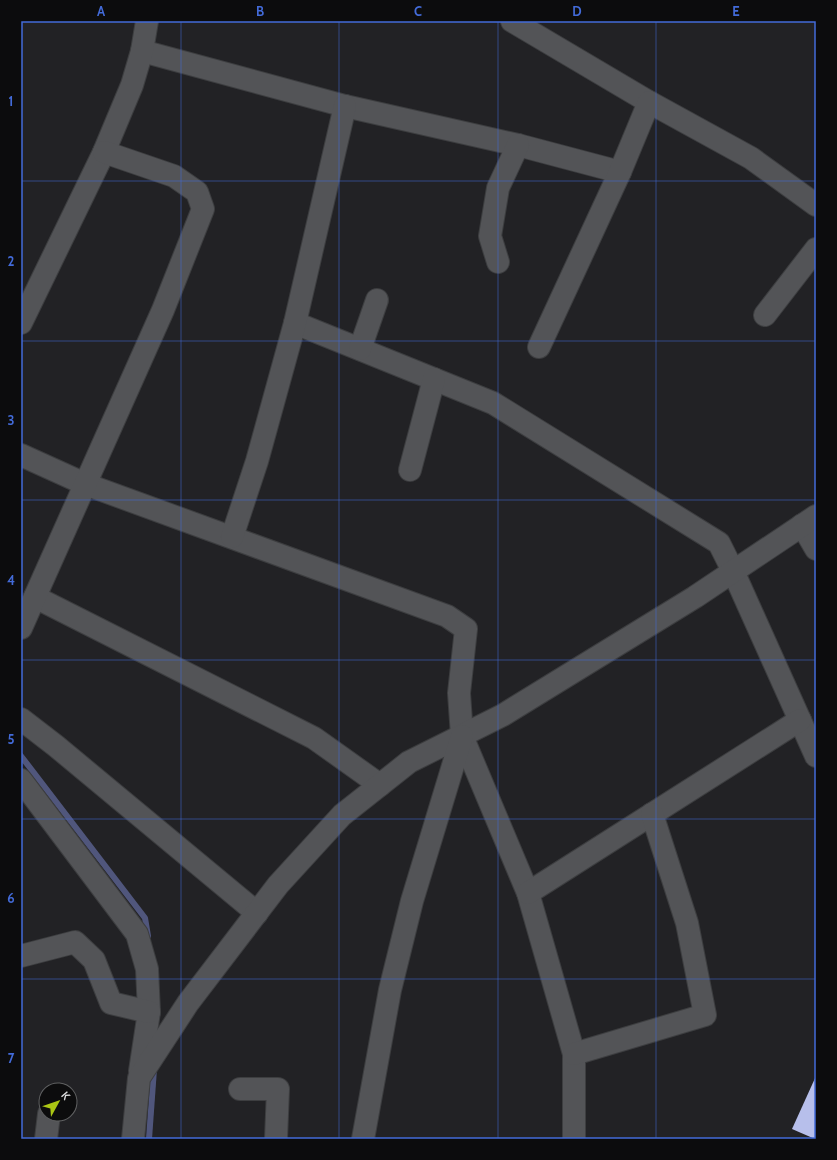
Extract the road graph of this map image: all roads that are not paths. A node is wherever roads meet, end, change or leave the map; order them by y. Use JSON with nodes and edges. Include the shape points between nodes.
{"nodes":[{"id":1,"x":147,"y":21,"type":"edge"},
{"id":2,"x":512,"y":21,"type":"edge"},
{"id":3,"x":142,"y":50,"type":"junction"},
{"id":4,"x":649,"y":102,"type":"junction"},
{"id":5,"x":345,"y":106,"type":"junction"},
{"id":6,"x":518,"y":144,"type":"junction"},
{"id":7,"x":104,"y":152,"type":"junction"},
{"id":8,"x":620,"y":172,"type":"junction"},
{"id":9,"x":816,"y":205,"type":"edge"},
{"id":10,"x":816,"y":249,"type":"edge"},
{"id":11,"x":498,"y":262,"type":"dead end"},
{"id":12,"x":377,"y":300,"type":"dead end"},
{"id":13,"x":765,"y":315,"type":"dead end"},
{"id":14,"x":21,"y":322,"type":"edge"},
{"id":15,"x":295,"y":323,"type":"junction"},
{"id":16,"x":539,"y":347,"type":"dead end"},
{"id":17,"x":360,"y":349,"type":"junction"},
{"id":18,"x":434,"y":379,"type":"junction"},
{"id":19,"x":21,"y":454,"type":"edge"},
{"id":20,"x":410,"y":470,"type":"dead end"},
{"id":21,"x":85,"y":484,"type":"junction"},
{"id":22,"x":809,"y":520,"type":"edge"},
{"id":23,"x":232,"y":537,"type":"junction"},
{"id":24,"x":816,"y":549,"type":"edge"},
{"id":25,"x":733,"y":571,"type":"junction"},
{"id":26,"x":35,"y":597,"type":"junction"},
{"id":27,"x":21,"y":628,"type":"edge"},
{"id":28,"x":21,"y":719,"type":"edge"},
{"id":29,"x":800,"y":720,"type":"junction"},
{"id":30,"x":462,"y":736,"type":"junction"},
{"id":31,"x":816,"y":756,"type":"edge"},
{"id":32,"x":21,"y":780,"type":"edge"},
{"id":33,"x":380,"y":785,"type":"junction"},
{"id":34,"x":652,"y":814,"type":"junction"},
{"id":35,"x":528,"y":892,"type":"junction"},
{"id":36,"x":257,"y":913,"type":"junction"},
{"id":37,"x":21,"y":956,"type":"edge"},
{"id":38,"x":149,"y":1012,"type":"junction"},
{"id":39,"x":574,"y":1054,"type":"junction"},
{"id":40,"x":139,"y":1078,"type":"junction"},
{"id":41,"x":240,"y":1089,"type":"dead end"},
{"id":42,"x":48,"y":1122,"type":"edge"},
{"id":43,"x":46,"y":1139,"type":"edge"},
{"id":44,"x":132,"y":1139,"type":"edge"},
{"id":45,"x":276,"y":1139,"type":"edge"},
{"id":46,"x":363,"y":1139,"type":"edge"},
{"id":47,"x":574,"y":1139,"type":"edge"}],
"edges":[{"from":1,"to":3,"type":"street"},
{"from":2,"to":4,"type":"street"},
{"from":3,"to":5,"type":"street"},
{"from":3,"to":7,"type":"street","via":[[132,85]]},
{"from":4,"to":8,"type":"street"},
{"from":4,"to":9,"type":"street","via":[[751,158]]},
{"from":5,"to":6,"type":"street"},
{"from":5,"to":15,"type":"street"},
{"from":6,"to":8,"type":"street"},
{"from":6,"to":11,"type":"street","via":[[498,188],[490,236]]},
{"from":7,"to":14,"type":"street"},
{"from":7,"to":21,"type":"street","via":[[174,176],[197,192],[203,209],[163,310]]},
{"from":8,"to":16,"type":"street"},
{"from":10,"to":13,"type":"street"},
{"from":12,"to":17,"type":"street"},
{"from":15,"to":17,"type":"street"},
{"from":15,"to":23,"type":"street","via":[[257,461]]},
{"from":17,"to":18,"type":"street"},
{"from":18,"to":20,"type":"street"},
{"from":18,"to":25,"type":"street","via":[[493,403],[718,543]]},
{"from":19,"to":21,"type":"street"},
{"from":21,"to":23,"type":"street"},
{"from":21,"to":26,"type":"street"},
{"from":22,"to":24,"type":"street"},
{"from":22,"to":25,"type":"street"},
{"from":23,"to":30,"type":"street","via":[[447,616],[466,629],[459,693]]},
{"from":25,"to":29,"type":"street"},
{"from":25,"to":30,"type":"street","via":[[503,715]]},
{"from":26,"to":27,"type":"street"},
{"from":26,"to":33,"type":"street","via":[[314,738]]},
{"from":28,"to":36,"type":"street"},
{"from":29,"to":31,"type":"street"},
{"from":29,"to":34,"type":"street"},
{"from":30,"to":33,"type":"street","via":[[409,762]]},
{"from":30,"to":35,"type":"street"},
{"from":30,"to":46,"type":"street","via":[[412,900],[392,982]]},
{"from":32,"to":38,"type":"street","via":[[137,934],[147,969]]},
{"from":33,"to":36,"type":"street","via":[[342,815],[278,885]]},
{"from":34,"to":35,"type":"street"},
{"from":34,"to":39,"type":"street","via":[[687,923],[705,1015]]},
{"from":35,"to":39,"type":"street"},
{"from":36,"to":40,"type":"street","via":[[188,1003]]},
{"from":37,"to":38,"type":"street","via":[[75,942],[94,960],[111,1003]]},
{"from":38,"to":40,"type":"street"},
{"from":39,"to":47,"type":"street"},
{"from":40,"to":44,"type":"street"},
{"from":41,"to":45,"type":"street","via":[[278,1089]]},
{"from":42,"to":43,"type":"street"}]}
